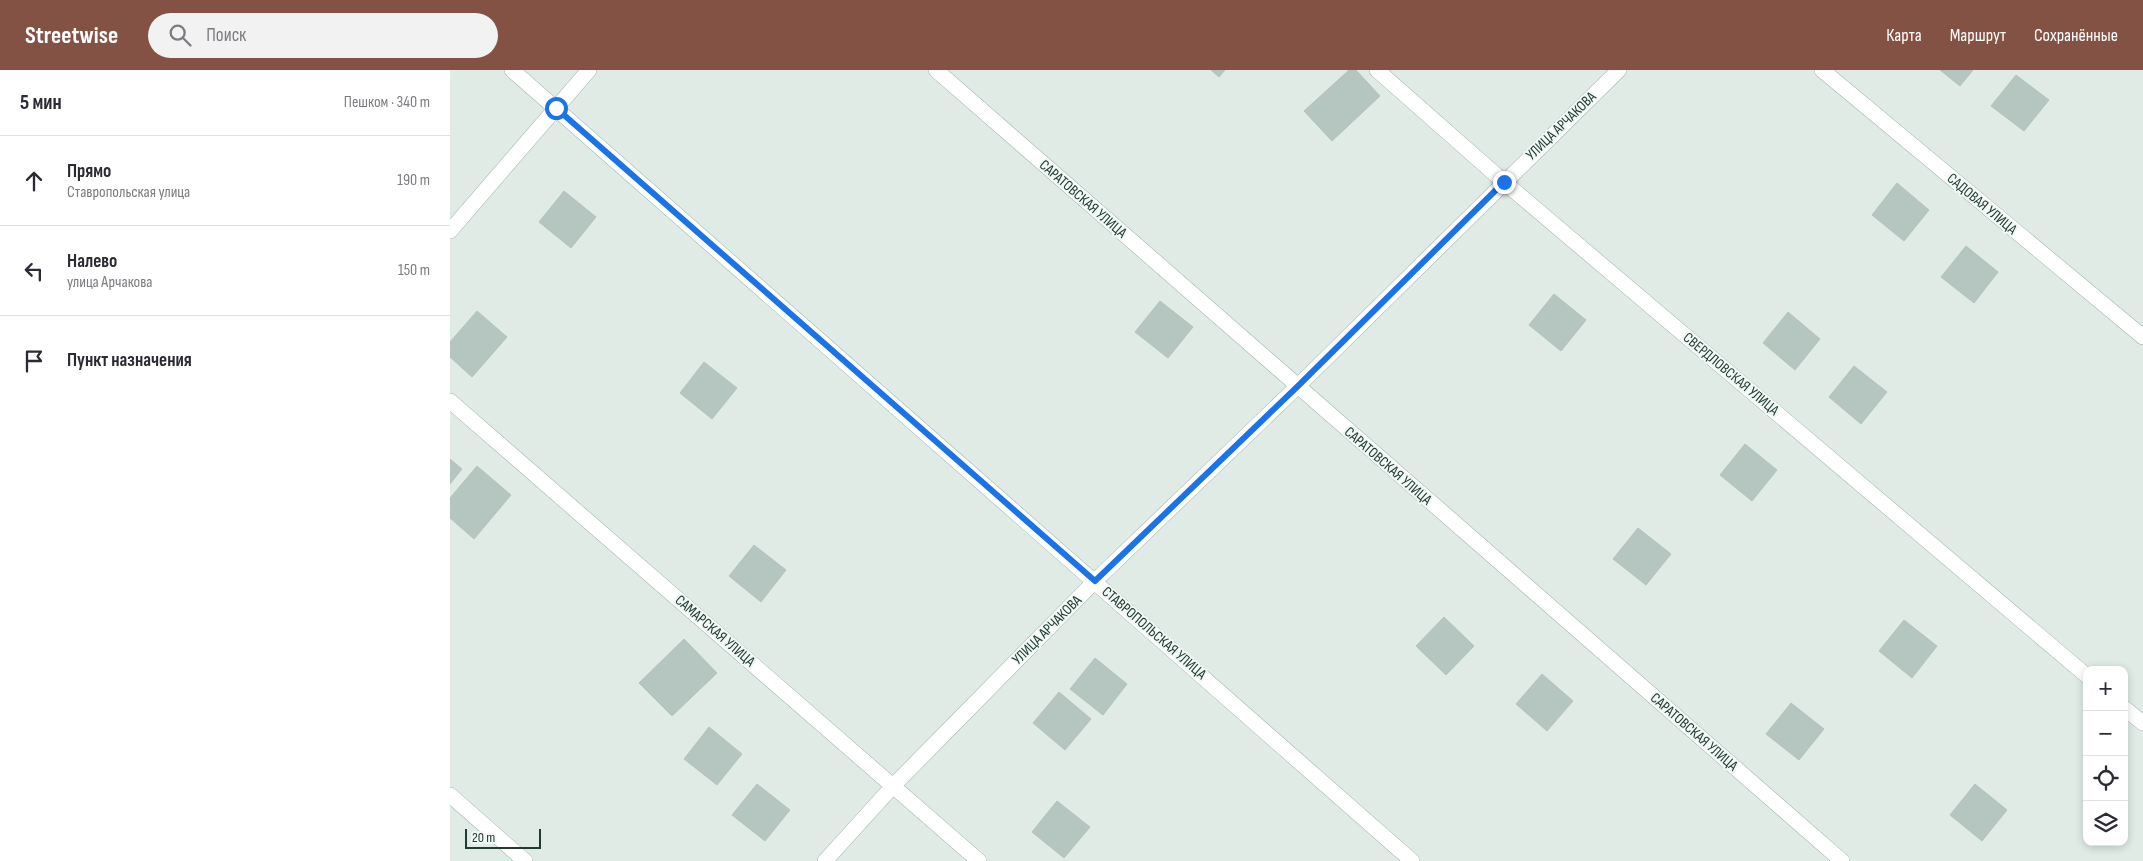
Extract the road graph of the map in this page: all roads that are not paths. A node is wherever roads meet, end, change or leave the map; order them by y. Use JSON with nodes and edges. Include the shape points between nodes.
{"nodes":[{"id":1,"x":512,"y":70,"type":"edge"},
{"id":2,"x":589,"y":70,"type":"edge"},
{"id":3,"x":936,"y":70,"type":"edge"},
{"id":4,"x":1377,"y":70,"type":"edge"},
{"id":5,"x":1619,"y":70,"type":"edge"},
{"id":6,"x":1822,"y":70,"type":"edge"},
{"id":7,"x":556,"y":108,"type":"junction"},
{"id":8,"x":1504,"y":182,"type":"junction"},
{"id":9,"x":450,"y":231,"type":"edge"},
{"id":10,"x":2143,"y":337,"type":"edge"},
{"id":11,"x":1298,"y":386,"type":"junction"},
{"id":12,"x":450,"y":401,"type":"edge"},
{"id":13,"x":1095,"y":581,"type":"junction"},
{"id":14,"x":2083,"y":673,"type":"edge"},
{"id":15,"x":2128,"y":711,"type":"edge"},
{"id":16,"x":2143,"y":724,"type":"edge"},
{"id":17,"x":893,"y":786,"type":"junction"},
{"id":18,"x":450,"y":795,"type":"edge"},
{"id":19,"x":525,"y":861,"type":"edge"},
{"id":20,"x":825,"y":861,"type":"edge"},
{"id":21,"x":979,"y":861,"type":"edge"},
{"id":22,"x":1412,"y":861,"type":"edge"},
{"id":23,"x":1842,"y":861,"type":"edge"}],
"edges":[{"from":1,"to":7,"type":"street","name":"СТАВРОПОЛЬСКАЯ УЛИЦА"},
{"from":2,"to":7,"type":"street"},
{"from":3,"to":11,"type":"street","name":"САРАТОВСКАЯ УЛИЦА"},
{"from":4,"to":8,"type":"street","name":"СВЕРДЛОВСКАЯ УЛИЦА"},
{"from":5,"to":8,"type":"street","name":"УЛИЦА АРЧАКОВА"},
{"from":6,"to":10,"type":"street","name":"САДОВАЯ УЛИЦА"},
{"from":7,"to":9,"type":"street"},
{"from":7,"to":13,"type":"street","name":"СТАВРОПОЛЬСКАЯ УЛИЦА"},
{"from":8,"to":11,"type":"street","name":"УЛИЦА АРЧАКОВА"},
{"from":8,"to":14,"type":"street","name":"СВЕРДЛОВСКАЯ УЛИЦА"},
{"from":11,"to":13,"type":"street","name":"УЛИЦА АРЧАКОВА"},
{"from":11,"to":23,"type":"street","name":"САРАТОВСКАЯ УЛИЦА"},
{"from":12,"to":17,"type":"street","name":"САМАРСКАЯ УЛИЦА"},
{"from":13,"to":17,"type":"street","name":"УЛИЦА АРЧАКОВА"},
{"from":13,"to":22,"type":"street","name":"СТАВРОПОЛЬСКАЯ УЛИЦА"},
{"from":15,"to":16,"type":"street"},
{"from":17,"to":20,"type":"street","name":"УЛИЦА АРЧАКОВА"},
{"from":17,"to":21,"type":"street","name":"САМАРСКАЯ УЛИЦА"},
{"from":18,"to":19,"type":"street"}]}
